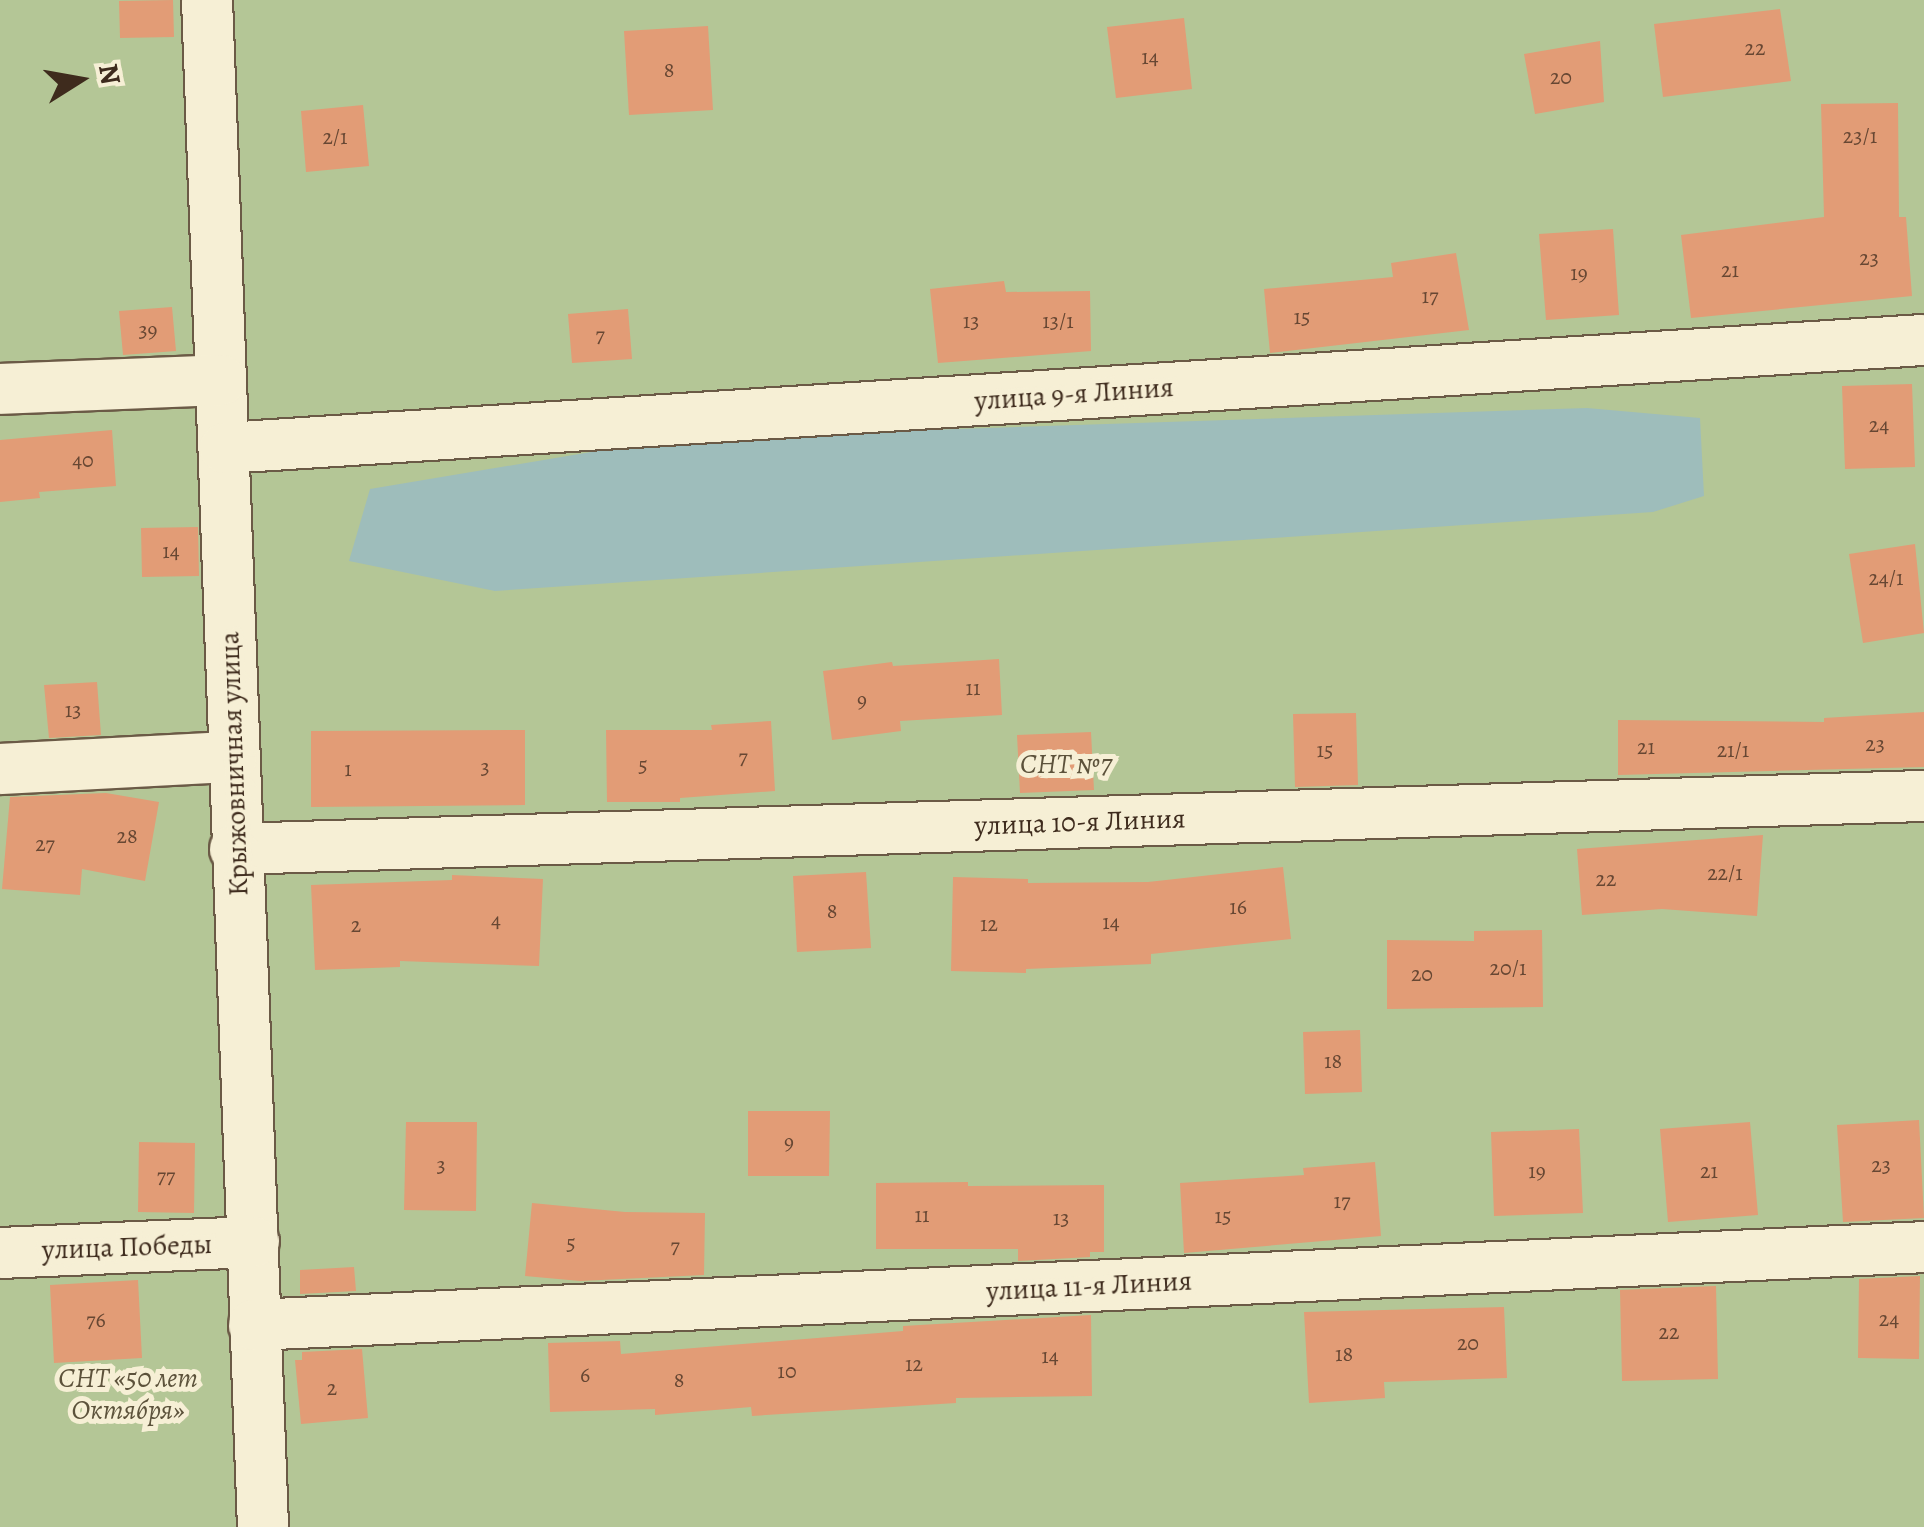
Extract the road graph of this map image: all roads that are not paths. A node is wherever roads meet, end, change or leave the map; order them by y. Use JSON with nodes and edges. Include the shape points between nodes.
{"nodes":[{"id":1,"x":208,"y":0,"type":"edge"},
{"id":2,"x":1924,"y":340,"type":"edge"},
{"id":3,"x":221,"y":380,"type":"junction"},
{"id":4,"x":0,"y":389,"type":"edge"},
{"id":5,"x":225,"y":448,"type":"junction"},
{"id":6,"x":232,"y":756,"type":"junction"},
{"id":7,"x":0,"y":769,"type":"edge"},
{"id":8,"x":1924,"y":796,"type":"edge"},
{"id":9,"x":236,"y":849,"type":"junction"},
{"id":10,"x":254,"y":1242,"type":"junction"},
{"id":11,"x":1924,"y":1247,"type":"edge"},
{"id":12,"x":0,"y":1252,"type":"edge"},
{"id":13,"x":254,"y":1325,"type":"junction"},
{"id":14,"x":263,"y":1527,"type":"edge"}],
"edges":[{"from":1,"to":3,"type":"street","name":"Крыжовничная улица"},
{"from":2,"to":5,"type":"street","name":"улица 9-я Линия"},
{"from":3,"to":4,"type":"street"},
{"from":3,"to":5,"type":"street","name":"Крыжовничная улица"},
{"from":5,"to":6,"type":"street","name":"Крыжовничная улица"},
{"from":6,"to":7,"type":"street"},
{"from":6,"to":9,"type":"street","name":"Крыжовничная улица"},
{"from":8,"to":9,"type":"street","name":"улица 10-я Линия"},
{"from":9,"to":10,"type":"street","name":"Крыжовничная улица"},
{"from":10,"to":12,"type":"street","name":"улица Победы"},
{"from":10,"to":13,"type":"street","name":"Крыжовничная улица"},
{"from":11,"to":13,"type":"street","name":"улица 11-я Линия"},
{"from":13,"to":14,"type":"street","name":"Крыжовничная улица"}]}
